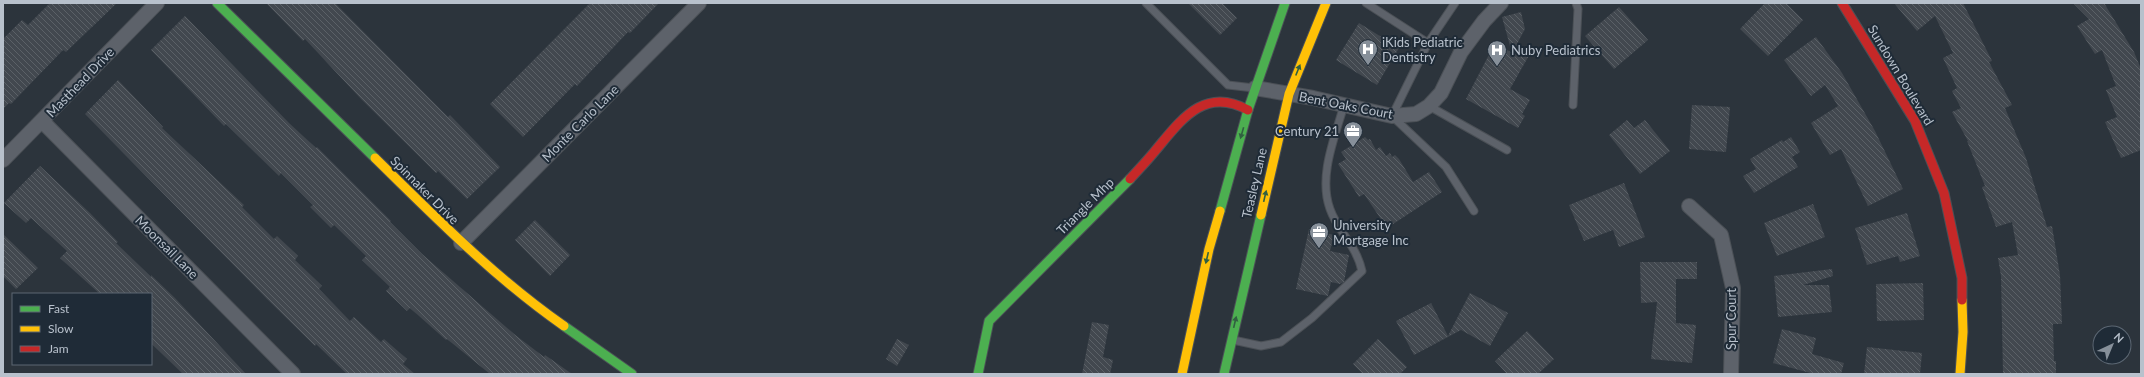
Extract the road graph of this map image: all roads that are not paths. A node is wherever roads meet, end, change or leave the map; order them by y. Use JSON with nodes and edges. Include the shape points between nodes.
{"nodes":[{"id":1,"x":157,"y":3,"type":"edge"},
{"id":2,"x":217,"y":3,"type":"edge"},
{"id":3,"x":699,"y":3,"type":"edge"},
{"id":4,"x":1146,"y":3,"type":"edge"},
{"id":5,"x":1285,"y":3,"type":"edge"},
{"id":6,"x":1326,"y":3,"type":"edge"},
{"id":7,"x":1366,"y":3,"type":"edge"},
{"id":8,"x":1455,"y":3,"type":"edge"},
{"id":9,"x":1501,"y":3,"type":"edge"},
{"id":10,"x":1576,"y":3,"type":"edge"},
{"id":11,"x":1842,"y":3,"type":"edge"},
{"id":12,"x":1428,"y":42,"type":"junction"},
{"id":13,"x":1255,"y":88,"type":"junction"},
{"id":14,"x":1289,"y":94,"type":"junction"},
{"id":15,"x":1344,"y":105,"type":"junction"},
{"id":16,"x":1573,"y":105,"type":"dead end"},
{"id":17,"x":1429,"y":106,"type":"junction"},
{"id":18,"x":1248,"y":110,"type":"junction"},
{"id":19,"x":1392,"y":116,"type":"junction"},
{"id":20,"x":42,"y":121,"type":"junction"},
{"id":21,"x":1507,"y":150,"type":"dead end"},
{"id":22,"x":3,"y":160,"type":"edge"},
{"id":23,"x":1689,"y":206,"type":"dead end"},
{"id":24,"x":1474,"y":211,"type":"dead end"},
{"id":25,"x":461,"y":243,"type":"junction"},
{"id":26,"x":1231,"y":340,"type":"junction"},
{"id":27,"x":293,"y":374,"type":"edge"},
{"id":28,"x":632,"y":374,"type":"edge"},
{"id":29,"x":978,"y":374,"type":"edge"},
{"id":30,"x":1182,"y":374,"type":"edge"},
{"id":31,"x":1224,"y":374,"type":"edge"},
{"id":32,"x":1731,"y":374,"type":"edge"},
{"id":33,"x":1960,"y":374,"type":"edge"}],
"edges":[{"from":1,"to":20,"type":"street","name":"Masthead Drive"},
{"from":2,"to":25,"type":"street","name":"Spinnaker Drive"},
{"from":3,"to":25,"type":"street","name":"Monte Carlo Lane"},
{"from":4,"to":13,"type":"lane","via":[[1228,85]]},
{"from":5,"to":13,"type":"street","name":"Teasley Lane"},
{"from":14,"to":6,"type":"street","name":"Teasley Lane","one_way":true},
{"from":7,"to":12,"type":"lane"},
{"from":8,"to":12,"type":"lane"},
{"from":9,"to":17,"type":"street","name":"Bent Oaks Court","via":[[1461,52],[1440,93]]},
{"from":10,"to":16,"type":"lane","via":[[1578,9]]},
{"from":11,"to":33,"type":"street","name":"Sundown Boulevard","via":[[1915,121],[1944,193],[1962,278],[1963,332]]},
{"from":12,"to":19,"type":"lane"},
{"from":13,"to":14,"type":"street","name":"Bent Oaks Court"},
{"from":13,"to":18,"type":"street","name":"Teasley Lane"},
{"from":14,"to":15,"type":"street","name":"Bent Oaks Court"},
{"from":26,"to":14,"type":"street","name":"Teasley Lane","one_way":true},
{"from":15,"to":19,"type":"street","name":"Bent Oaks Court"},
{"from":15,"to":26,"type":"lane","via":[[1329,160],[1325,190],[1330,210],[1359,256],[1362,271],[1312,318],[1281,342],[1261,346]]},
{"from":17,"to":19,"type":"street","name":"Bent Oaks Court","via":[[1416,114]]},
{"from":17,"to":21,"type":"lane"},
{"from":18,"to":29,"type":"street","name":"Triangle Mhp","via":[[1235,103],[1215,102],[1196,107],[1180,121],[1149,159],[989,321]]},
{"from":18,"to":30,"type":"street","name":"Teasley Lane","one_way":true,"via":[[1209,249]]},
{"from":19,"to":24,"type":"lane","via":[[1446,167]]},
{"from":20,"to":22,"type":"street","name":"Masthead Drive"},
{"from":20,"to":27,"type":"street","name":"Moonsail Lane"},
{"from":23,"to":32,"type":"street","name":"Spur Court","via":[[1721,235],[1733,288]]},
{"from":25,"to":28,"type":"street","name":"Spinnaker Drive","via":[[535,306]]},
{"from":26,"to":31,"type":"street","name":"Teasley Lane"}]}
